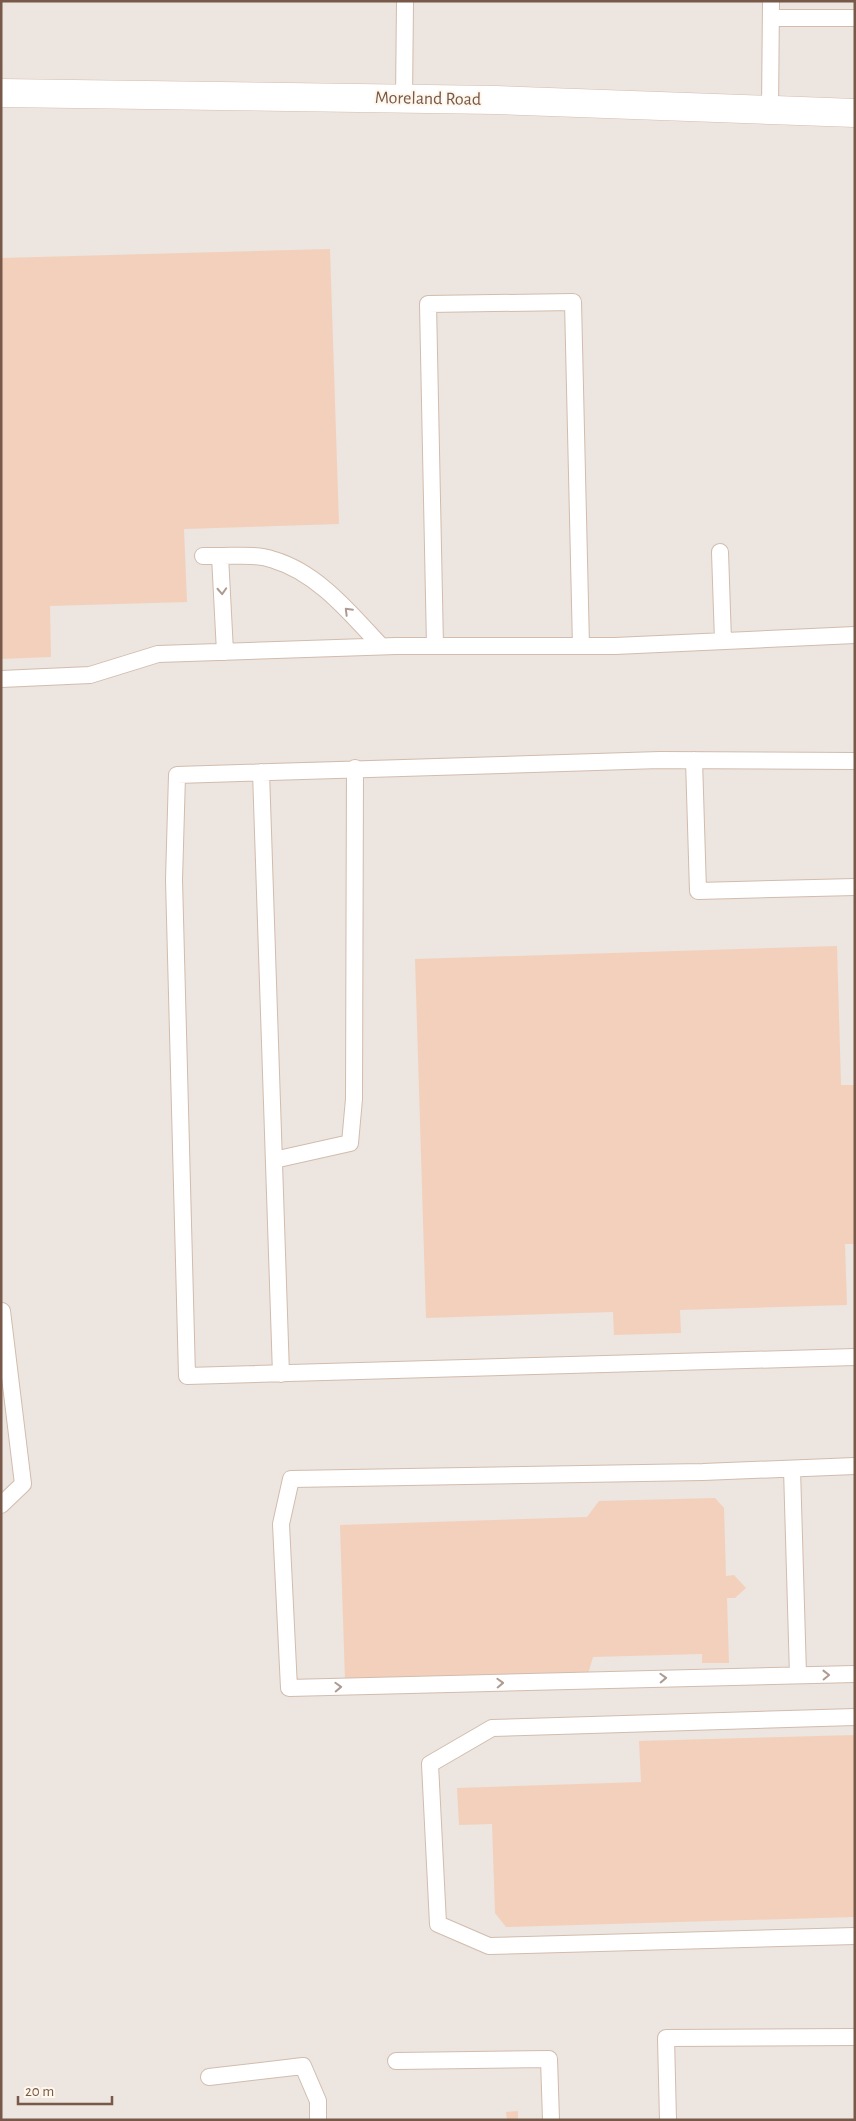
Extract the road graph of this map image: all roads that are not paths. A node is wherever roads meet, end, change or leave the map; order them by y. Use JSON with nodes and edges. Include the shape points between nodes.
{"nodes":[{"id":1,"x":404,"y":1,"type":"edge"},
{"id":2,"x":771,"y":9,"type":"edge"},
{"id":3,"x":855,"y":18,"type":"edge"},
{"id":4,"x":1,"y":93,"type":"edge"},
{"id":5,"x":404,"y":99,"type":"junction"},
{"id":6,"x":770,"y":110,"type":"junction"},
{"id":7,"x":855,"y":113,"type":"edge"},
{"id":8,"x":720,"y":552,"type":"dead end"},
{"id":9,"x":203,"y":556,"type":"dead end"},
{"id":10,"x":220,"y":556,"type":"junction"},
{"id":11,"x":855,"y":636,"type":"edge"},
{"id":12,"x":723,"y":641,"type":"junction"},
{"id":13,"x":381,"y":646,"type":"junction"},
{"id":14,"x":435,"y":646,"type":"junction"},
{"id":15,"x":581,"y":646,"type":"junction"},
{"id":16,"x":225,"y":652,"type":"junction"},
{"id":17,"x":1,"y":678,"type":"edge"},
{"id":18,"x":694,"y":760,"type":"junction"},
{"id":19,"x":855,"y":761,"type":"edge"},
{"id":20,"x":355,"y":768,"type":"junction"},
{"id":21,"x":260,"y":772,"type":"junction"},
{"id":22,"x":855,"y":887,"type":"edge"},
{"id":23,"x":274,"y":1160,"type":"junction"},
{"id":24,"x":2,"y":1311,"type":"edge"},
{"id":25,"x":855,"y":1357,"type":"edge"},
{"id":26,"x":280,"y":1374,"type":"junction"},
{"id":27,"x":855,"y":1466,"type":"edge"},
{"id":28,"x":792,"y":1469,"type":"junction"},
{"id":29,"x":1,"y":1506,"type":"edge"},
{"id":30,"x":855,"y":1674,"type":"edge"},
{"id":31,"x":798,"y":1675,"type":"junction"},
{"id":32,"x":855,"y":1717,"type":"edge"},
{"id":33,"x":855,"y":1936,"type":"edge"},
{"id":34,"x":855,"y":2037,"type":"edge"},
{"id":35,"x":396,"y":2060,"type":"dead end"},
{"id":36,"x":209,"y":2077,"type":"dead end"},
{"id":37,"x":318,"y":2120,"type":"edge"},
{"id":38,"x":551,"y":2120,"type":"edge"},
{"id":39,"x":668,"y":2120,"type":"edge"}],
"edges":[{"from":1,"to":5,"type":"lane"},
{"from":2,"to":3,"type":"lane"},
{"from":2,"to":6,"type":"lane"},
{"from":4,"to":5,"type":"street","name":"Moreland Road"},
{"from":5,"to":6,"type":"street","name":"Moreland Road"},
{"from":6,"to":7,"type":"street","name":"Moreland Road"},
{"from":8,"to":12,"type":"lane"},
{"from":9,"to":10,"type":"lane"},
{"from":13,"to":10,"type":"lane","one_way":true,"via":[[330,593],[296,569],[260,557]]},
{"from":10,"to":16,"type":"lane","one_way":true},
{"from":11,"to":12,"type":"lane"},
{"from":12,"to":15,"type":"lane"},
{"from":13,"to":14,"type":"lane"},
{"from":13,"to":16,"type":"lane"},
{"from":14,"to":15,"type":"lane"},
{"from":14,"to":15,"type":"lane","via":[[428,304],[574,302]]},
{"from":16,"to":17,"type":"lane","via":[[158,654],[90,675]]},
{"from":18,"to":19,"type":"lane"},
{"from":18,"to":20,"type":"lane"},
{"from":18,"to":22,"type":"lane","via":[[698,891]]},
{"from":20,"to":21,"type":"lane"},
{"from":20,"to":23,"type":"lane","via":[[354,1099],[350,1143]]},
{"from":21,"to":23,"type":"lane"},
{"from":21,"to":26,"type":"lane","via":[[177,775],[174,880],[187,1376]]},
{"from":23,"to":26,"type":"lane"},
{"from":24,"to":29,"type":"lane","via":[[23,1484]]},
{"from":25,"to":26,"type":"lane"},
{"from":27,"to":28,"type":"lane"},
{"from":28,"to":31,"type":"lane"},
{"from":28,"to":31,"type":"lane","one_way":true,"via":[[291,1479],[281,1524],[289,1688]]},
{"from":31,"to":30,"type":"lane","one_way":true},
{"from":32,"to":33,"type":"lane","via":[[492,1728],[430,1764],[438,1924],[489,1946]]},
{"from":34,"to":39,"type":"lane","via":[[666,2038]]},
{"from":35,"to":38,"type":"lane","via":[[549,2059]]},
{"from":36,"to":37,"type":"lane","via":[[303,2066],[318,2101]]}]}
